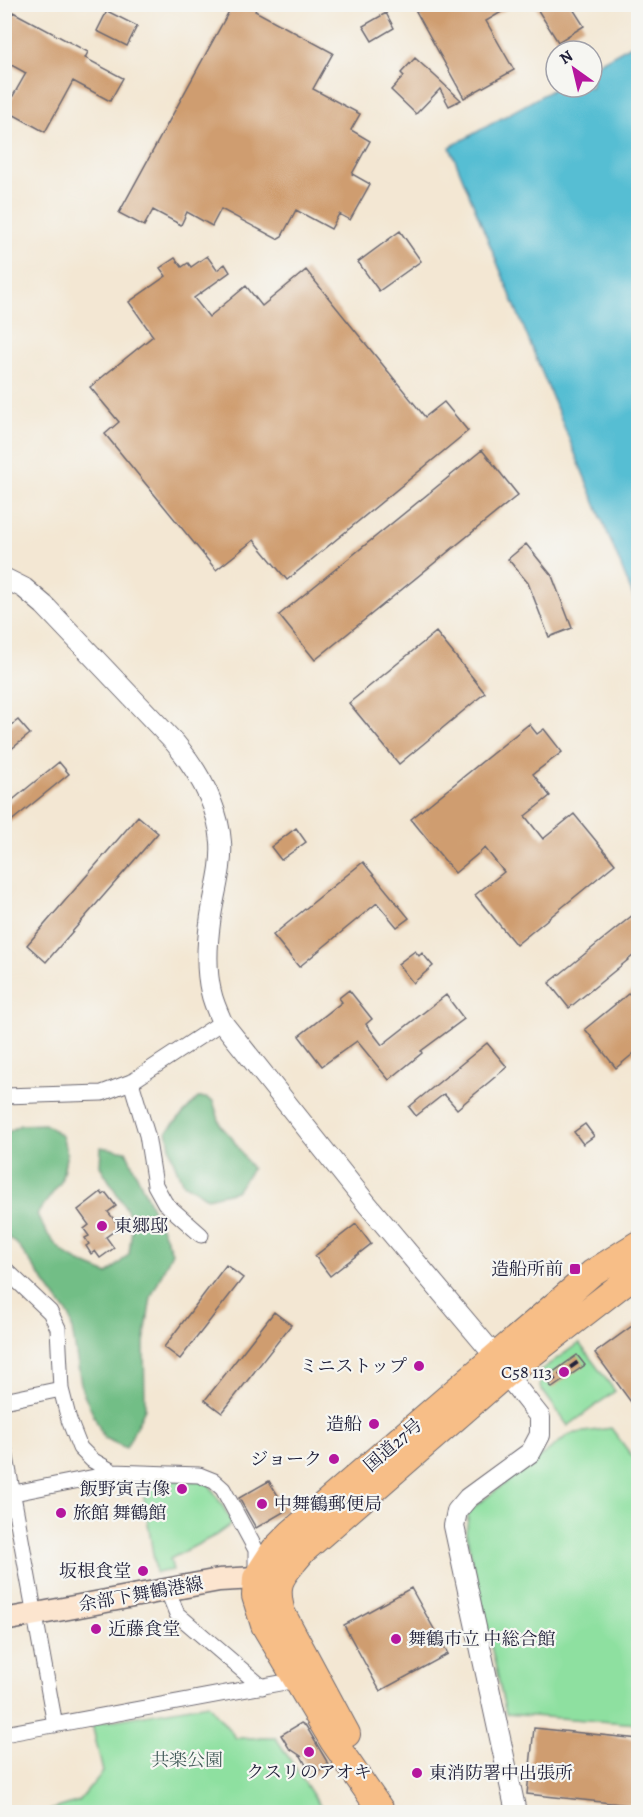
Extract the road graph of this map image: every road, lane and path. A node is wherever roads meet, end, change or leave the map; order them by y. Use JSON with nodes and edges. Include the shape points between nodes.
{"nodes":[{"id":1,"x":4,"y":578,"type":"edge"},
{"id":2,"x":222,"y":1022,"type":"junction"},
{"id":3,"x":131,"y":1082,"type":"junction"},
{"id":4,"x":4,"y":1096,"type":"edge"},
{"id":5,"x":201,"y":1235,"type":"dead end"},
{"id":6,"x":639,"y":1244,"type":"edge"},
{"id":7,"x":4,"y":1269,"type":"edge"},
{"id":8,"x":639,"y":1272,"type":"edge"},
{"id":9,"x":501,"y":1365,"type":"junction"},
{"id":10,"x":61,"y":1389,"type":"junction"},
{"id":11,"x":4,"y":1401,"type":"edge"},
{"id":12,"x":4,"y":1446,"type":"edge"},
{"id":13,"x":113,"y":1472,"type":"junction"},
{"id":14,"x":9,"y":1494,"type":"edge"},
{"id":15,"x":267,"y":1579,"type":"junction"},
{"id":16,"x":167,"y":1590,"type":"junction"},
{"id":17,"x":34,"y":1614,"type":"junction"},
{"id":18,"x":4,"y":1620,"type":"edge"},
{"id":19,"x":296,"y":1680,"type":"junction"},
{"id":20,"x":262,"y":1687,"type":"junction"},
{"id":21,"x":55,"y":1725,"type":"junction"},
{"id":22,"x":4,"y":1734,"type":"edge"},
{"id":23,"x":383,"y":1812,"type":"edge"},
{"id":24,"x":516,"y":1812,"type":"edge"}],
"edges":[{"from":1,"to":2,"type":"street","via":[[44,605],[175,743],[204,784],[221,843],[208,956],[211,993]]},
{"from":2,"to":3,"type":"street"},
{"from":2,"to":9,"type":"street"},
{"from":3,"to":4,"type":"street","via":[[102,1093]]},
{"from":3,"to":5,"type":"street","via":[[147,1135],[155,1185],[165,1203]]},
{"from":6,"to":9,"type":"highway","name":"国道27号","via":[[592,1273]]},
{"from":7,"to":10,"type":"street","via":[[51,1312],[58,1328]]},
{"from":8,"to":9,"type":"highway","name":"国道27号"},
{"from":9,"to":15,"type":"highway","name":"国道27号","via":[[292,1532],[274,1550]]},
{"from":9,"to":24,"type":"street","via":[[540,1416],[540,1435],[531,1452],[468,1498],[457,1511],[454,1526]]},
{"from":10,"to":11,"type":"street"},
{"from":10,"to":13,"type":"street","via":[[80,1448]]},
{"from":12,"to":14,"type":"street"},
{"from":13,"to":14,"type":"street"},
{"from":13,"to":15,"type":"street","via":[[199,1475],[214,1481],[223,1489],[256,1550]]},
{"from":14,"to":17,"type":"street"},
{"from":15,"to":16,"type":"main road","name":"余部下舞鶴港線","via":[[219,1580]]},
{"from":15,"to":19,"type":"highway","via":[[255,1596],[264,1625]]},
{"from":15,"to":23,"type":"highway"},
{"from":16,"to":17,"type":"main road","name":"余部下舞鶴港線"},
{"from":16,"to":20,"type":"street","via":[[177,1614]]},
{"from":17,"to":18,"type":"main road","name":"余部下舞鶴港線"},
{"from":17,"to":21,"type":"street"},
{"from":19,"to":20,"type":"street"},
{"from":19,"to":23,"type":"highway"},
{"from":20,"to":21,"type":"street"},
{"from":21,"to":22,"type":"street"}]}
